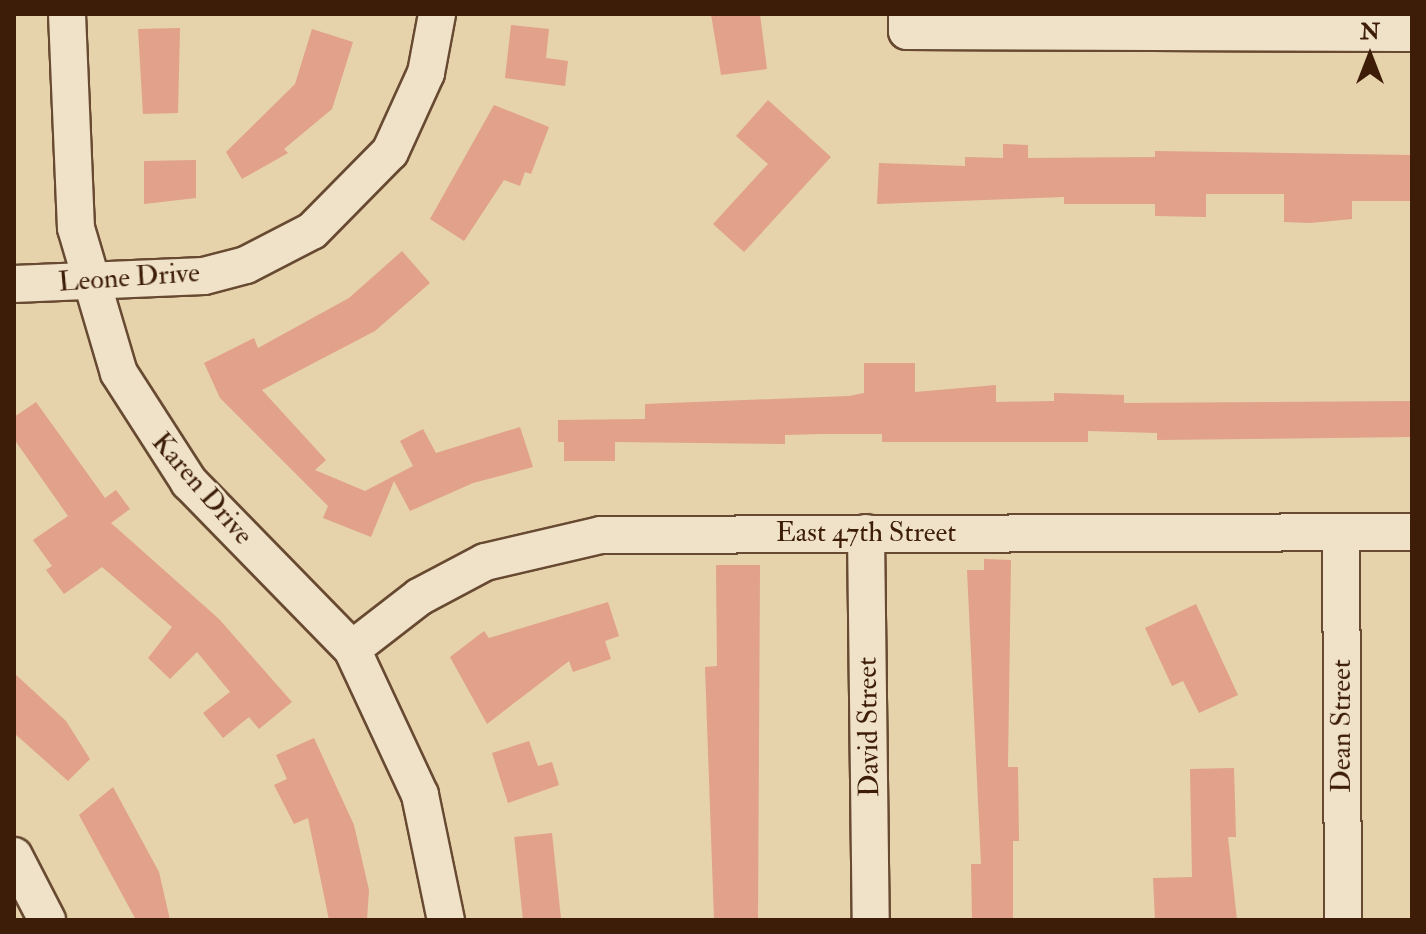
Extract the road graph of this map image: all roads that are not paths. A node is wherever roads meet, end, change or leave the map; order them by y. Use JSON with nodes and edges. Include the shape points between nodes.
{"nodes":[{"id":1,"x":67,"y":14,"type":"edge"},
{"id":2,"x":437,"y":14,"type":"edge"},
{"id":3,"x":907,"y":23,"type":"edge"},
{"id":4,"x":1412,"y":33,"type":"edge"},
{"id":5,"x":14,"y":284,"type":"edge"},
{"id":6,"x":88,"y":285,"type":"junction"},
{"id":7,"x":1341,"y":532,"type":"junction"},
{"id":8,"x":1412,"y":532,"type":"edge"},
{"id":9,"x":866,"y":533,"type":"junction"},
{"id":10,"x":352,"y":649,"type":"junction"},
{"id":11,"x":14,"y":856,"type":"edge"},
{"id":12,"x":47,"y":920,"type":"edge"},
{"id":13,"x":446,"y":920,"type":"edge"},
{"id":14,"x":871,"y":920,"type":"edge"},
{"id":15,"x":1343,"y":920,"type":"edge"}],
"edges":[{"from":1,"to":6,"type":"street","name":"Karen Drive","via":[[70,169]]},
{"from":2,"to":6,"type":"street","name":"Leone Drive","via":[[426,73],[390,152],[312,231],[232,269]]},
{"from":3,"to":4,"type":"street"},
{"from":5,"to":6,"type":"street","name":"Leone Drive"},
{"from":6,"to":10,"type":"street","name":"Karen Drive","via":[[119,373],[153,435],[209,505]]},
{"from":7,"to":8,"type":"street","name":"East 47th Street"},
{"from":7,"to":9,"type":"street","name":"East 47th Street"},
{"from":7,"to":15,"type":"street","name":"Dean Street"},
{"from":9,"to":10,"type":"street","name":"East 47th Street","via":[[629,533],[556,542],[445,583]]},
{"from":9,"to":14,"type":"street","name":"David Street"},
{"from":10,"to":13,"type":"street","name":"Karen Drive","via":[[420,795]]},
{"from":11,"to":12,"type":"street"}]}
